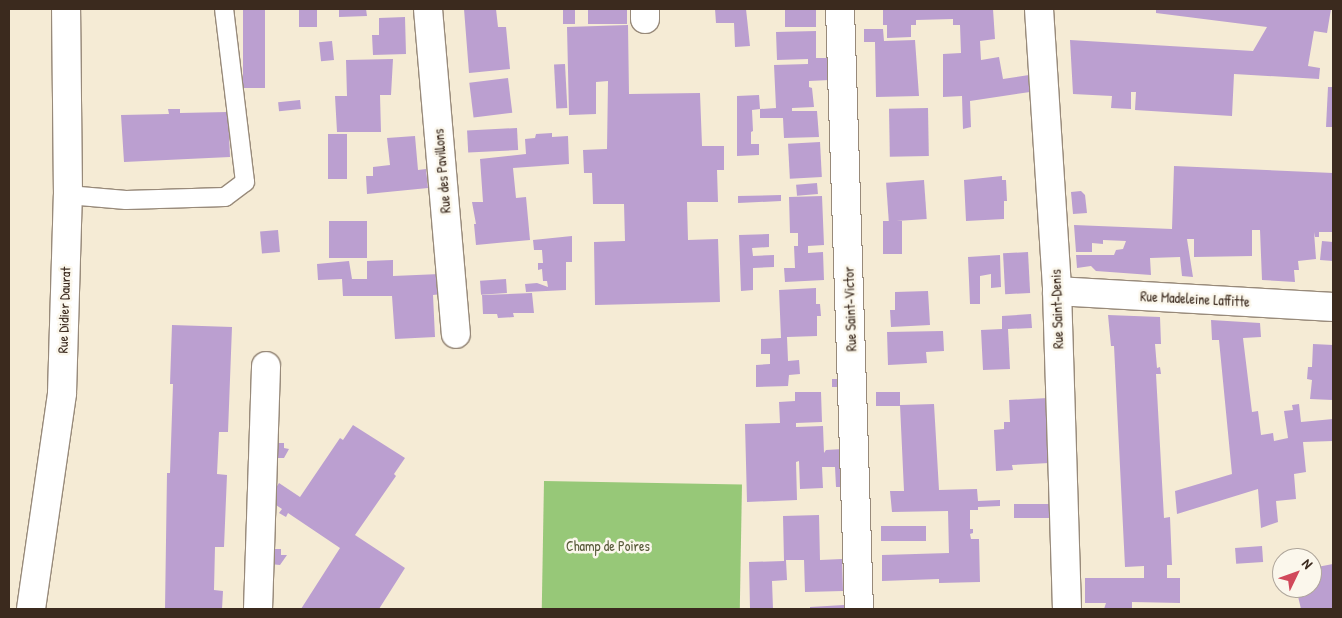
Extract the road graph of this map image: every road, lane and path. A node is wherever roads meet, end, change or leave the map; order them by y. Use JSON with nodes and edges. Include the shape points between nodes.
{"nodes":[{"id":1,"x":66,"y":9,"type":"edge"},
{"id":2,"x":224,"y":9,"type":"edge"},
{"id":3,"x":428,"y":9,"type":"edge"},
{"id":4,"x":840,"y":9,"type":"edge"},
{"id":5,"x":1039,"y":9,"type":"edge"},
{"id":6,"x":68,"y":195,"type":"junction"},
{"id":7,"x":1057,"y":291,"type":"junction"},
{"id":8,"x":1333,"y":307,"type":"edge"},
{"id":9,"x":456,"y":334,"type":"dead end"},
{"id":10,"x":266,"y":366,"type":"dead end"},
{"id":11,"x":31,"y":609,"type":"edge"},
{"id":12,"x":258,"y":609,"type":"edge"},
{"id":13,"x":859,"y":609,"type":"edge"},
{"id":14,"x":1067,"y":609,"type":"edge"}],
"edges":[{"from":1,"to":6,"type":"street","name":"Rue Didier Daurat"},
{"from":2,"to":6,"type":"lane","via":[[245,182],[225,197],[126,200]]},
{"from":3,"to":9,"type":"street","name":"Rue des Pavillons"},
{"from":4,"to":13,"type":"street","name":"Rue Saint-Victor"},
{"from":5,"to":7,"type":"street","name":"Rue Saint-Denis"},
{"from":6,"to":11,"type":"street","name":"Rue Didier Daurat","via":[[62,393]]},
{"from":7,"to":8,"type":"street","name":"Rue Madeleine Laffitte"},
{"from":7,"to":14,"type":"street","name":"Rue Saint-Denis"},
{"from":10,"to":12,"type":"street"}]}
